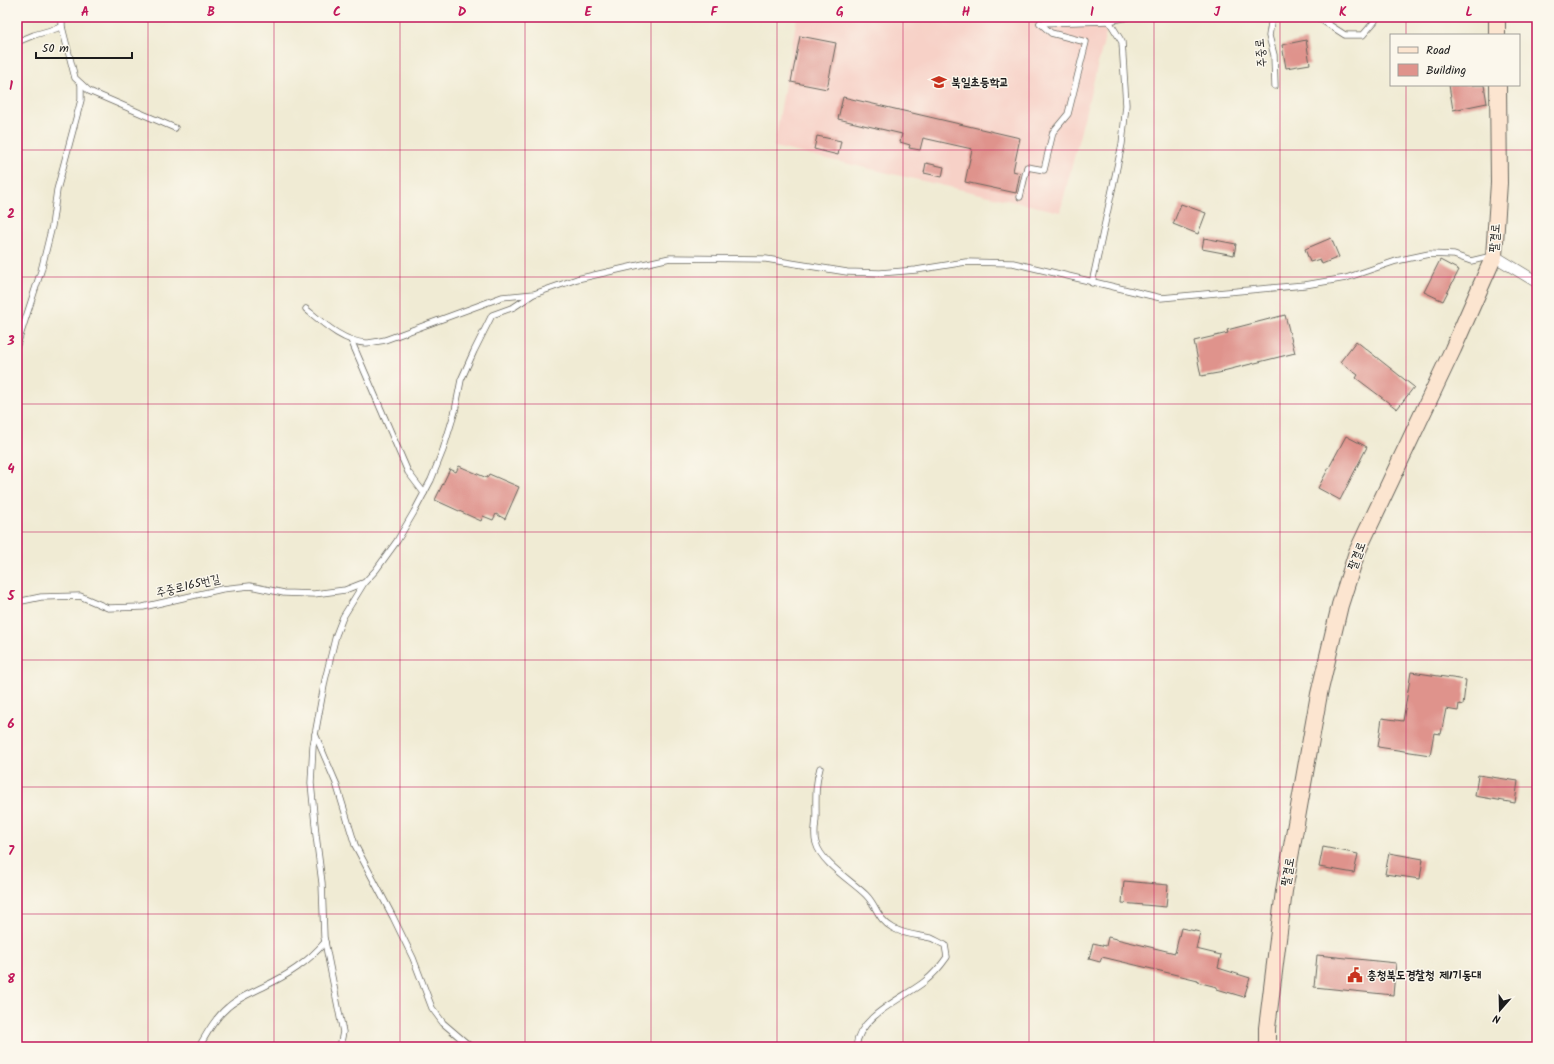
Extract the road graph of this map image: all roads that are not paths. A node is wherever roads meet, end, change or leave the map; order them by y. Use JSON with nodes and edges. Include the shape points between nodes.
{"nodes":[{"id":1,"x":62,"y":17,"type":"edge"},
{"id":2,"x":1128,"y":17,"type":"edge"},
{"id":3,"x":1272,"y":17,"type":"edge"},
{"id":4,"x":1317,"y":17,"type":"edge"},
{"id":5,"x":1376,"y":17,"type":"edge"},
{"id":6,"x":1497,"y":17,"type":"edge"},
{"id":7,"x":1109,"y":21,"type":"junction"},
{"id":8,"x":62,"y":28,"type":"junction"},
{"id":9,"x":1497,"y":34,"type":"edge"},
{"id":10,"x":17,"y":42,"type":"edge"},
{"id":11,"x":82,"y":84,"type":"junction"},
{"id":12,"x":1275,"y":86,"type":"dead end"},
{"id":13,"x":1498,"y":86,"type":"edge"},
{"id":14,"x":175,"y":128,"type":"dead end"},
{"id":15,"x":1020,"y":197,"type":"dead end"},
{"id":16,"x":1494,"y":256,"type":"junction"},
{"id":17,"x":1537,"y":282,"type":"edge"},
{"id":18,"x":1092,"y":283,"type":"junction"},
{"id":19,"x":534,"y":294,"type":"junction"},
{"id":20,"x":306,"y":309,"type":"dead end"},
{"id":21,"x":352,"y":340,"type":"junction"},
{"id":22,"x":17,"y":345,"type":"edge"},
{"id":23,"x":424,"y":493,"type":"junction"},
{"id":24,"x":364,"y":583,"type":"junction"},
{"id":25,"x":17,"y":602,"type":"edge"},
{"id":26,"x":315,"y":734,"type":"junction"},
{"id":27,"x":820,"y":768,"type":"dead end"},
{"id":28,"x":325,"y":942,"type":"junction"},
{"id":29,"x":199,"y":1047,"type":"edge"},
{"id":30,"x":340,"y":1047,"type":"edge"},
{"id":31,"x":471,"y":1047,"type":"edge"},
{"id":32,"x":856,"y":1047,"type":"edge"},
{"id":33,"x":1267,"y":1047,"type":"edge"}],
"edges":[{"from":1,"to":8,"type":"lane"},
{"from":2,"to":7,"type":"lane"},
{"from":3,"to":12,"type":"lane","name":"주중로","via":[[1269,36],[1274,55]]},
{"from":4,"to":5,"type":"lane","via":[[1345,35],[1362,35]]},
{"from":6,"to":9,"type":"street"},
{"from":7,"to":15,"type":"lane","via":[[1040,23],[1051,33],[1086,42],[1068,114],[1053,132],[1044,170],[1027,167]]},
{"from":7,"to":18,"type":"lane","via":[[1122,42],[1126,105],[1122,144]]},
{"from":8,"to":10,"type":"lane"},
{"from":8,"to":11,"type":"lane","via":[[75,78]]},
{"from":11,"to":14,"type":"lane","via":[[89,91]]},
{"from":11,"to":22,"type":"lane","via":[[81,100],[57,190],[52,226],[41,271]]},
{"from":13,"to":16,"type":"street","name":"팔결로","via":[[1499,183]]},
{"from":16,"to":17,"type":"street"},
{"from":16,"to":18,"type":"lane","via":[[1471,261],[1454,255],[1429,254],[1396,261],[1346,278],[1312,284],[1160,298]]},
{"from":16,"to":33,"type":"street","name":"팔결로","via":[[1357,552],[1340,606],[1319,694],[1284,891]]},
{"from":18,"to":19,"type":"lane","via":[[1013,263],[966,262],[880,273],[847,272],[766,259],[670,258],[577,280]]},
{"from":19,"to":21,"type":"lane","via":[[502,297],[385,340],[367,343]]},
{"from":19,"to":23,"type":"lane","via":[[514,307],[492,316],[461,380],[443,450]]},
{"from":20,"to":21,"type":"lane","via":[[337,333]]},
{"from":21,"to":23,"type":"lane","via":[[408,472]]},
{"from":23,"to":24,"type":"lane","via":[[397,541]]},
{"from":24,"to":25,"type":"lane","name":"주중로165번길","via":[[345,590],[314,594],[284,593],[250,586],[222,589],[143,608],[108,608],[80,596],[41,597]]},
{"from":24,"to":26,"type":"lane","via":[[336,635]]},
{"from":26,"to":28,"type":"lane","via":[[311,783],[322,883]]},
{"from":26,"to":31,"type":"lane","via":[[336,783],[355,845],[397,924],[432,1008],[443,1023]]},
{"from":27,"to":32,"type":"lane","via":[[816,780],[815,843],[822,855],[834,869],[871,900],[879,916],[892,927],[938,942],[945,946],[947,957],[925,982],[890,1004],[869,1022],[861,1033]]},
{"from":28,"to":29,"type":"lane","via":[[300,967],[228,1006],[217,1018]]},
{"from":28,"to":30,"type":"lane","via":[[343,1032]]}]}
